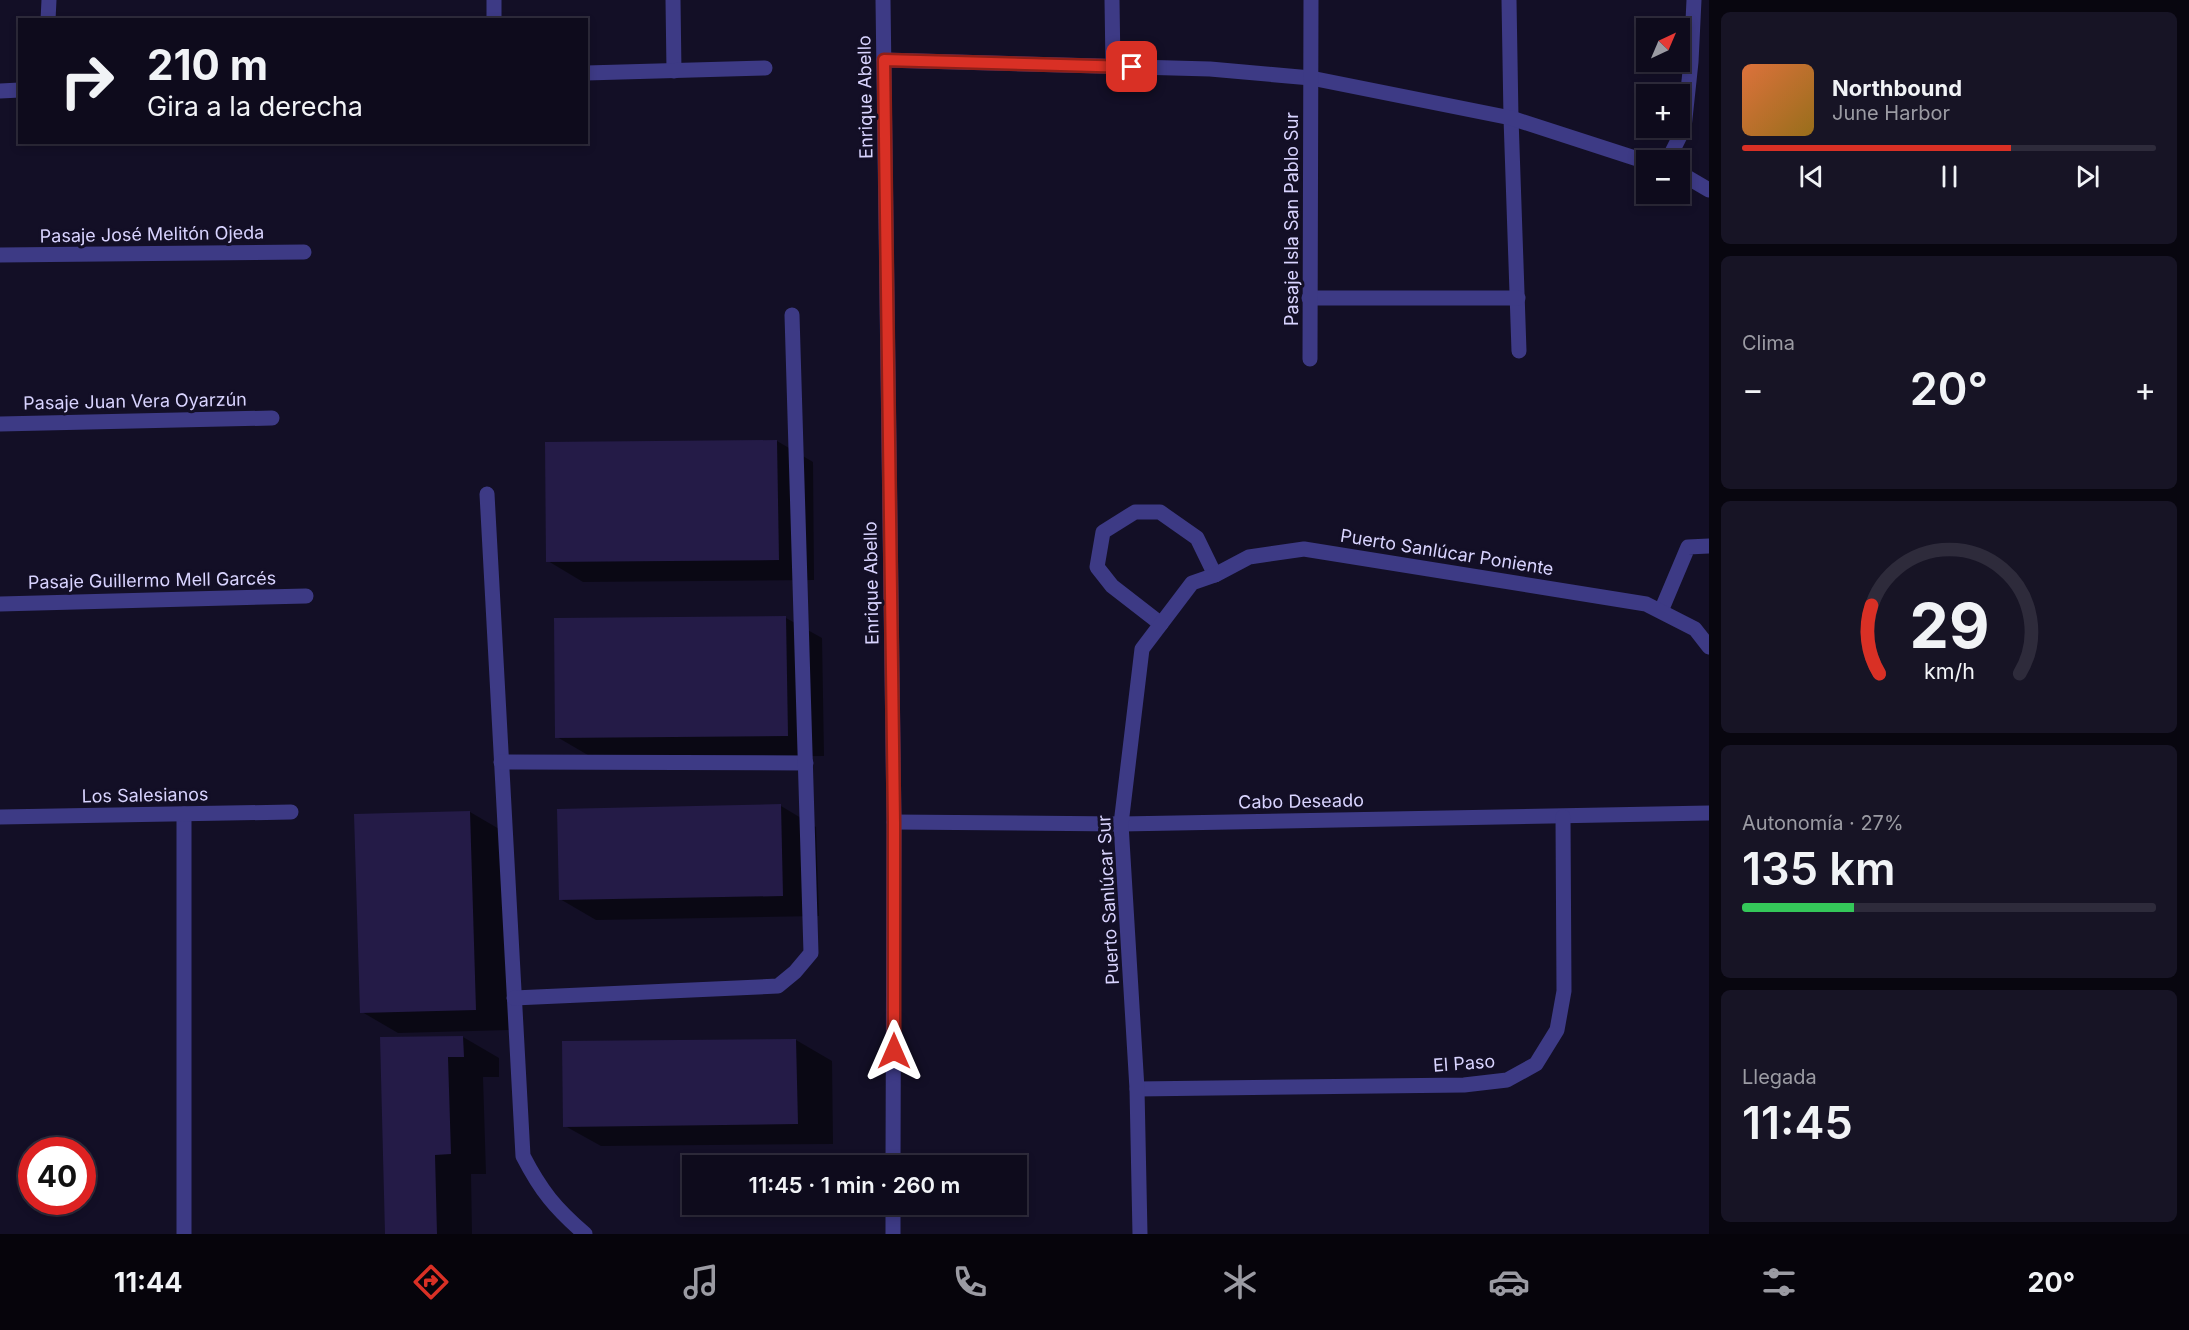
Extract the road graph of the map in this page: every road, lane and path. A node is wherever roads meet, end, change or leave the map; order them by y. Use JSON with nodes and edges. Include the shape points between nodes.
{"nodes":[{"id":1,"x":49,"y":0,"type":"edge"},
{"id":2,"x":494,"y":0,"type":"edge"},
{"id":3,"x":673,"y":0,"type":"edge"},
{"id":4,"x":883,"y":0,"type":"edge"},
{"id":5,"x":1112,"y":0,"type":"edge"},
{"id":6,"x":1311,"y":0,"type":"edge"},
{"id":7,"x":1509,"y":0,"type":"edge"},
{"id":8,"x":1695,"y":0,"type":"edge"},
{"id":9,"x":48,"y":18,"type":"edge"},
{"id":10,"x":494,"y":18,"type":"edge"},
{"id":11,"x":884,"y":60,"type":"junction"},
{"id":12,"x":1113,"y":67,"type":"junction"},
{"id":13,"x":765,"y":68,"type":"dead end"},
{"id":14,"x":675,"y":71,"type":"junction"},
{"id":15,"x":588,"y":74,"type":"edge"},
{"id":16,"x":1311,"y":78,"type":"junction"},
{"id":17,"x":18,"y":90,"type":"edge"},
{"id":18,"x":0,"y":91,"type":"edge"},
{"id":19,"x":1511,"y":118,"type":"junction"},
{"id":20,"x":1673,"y":150,"type":"edge"},
{"id":21,"x":1636,"y":158,"type":"edge"},
{"id":22,"x":1690,"y":179,"type":"edge"},
{"id":23,"x":1709,"y":190,"type":"edge"},
{"id":24,"x":304,"y":252,"type":"dead end"},
{"id":25,"x":0,"y":255,"type":"edge"},
{"id":26,"x":1309,"y":298,"type":"junction"},
{"id":27,"x":1518,"y":298,"type":"junction"},
{"id":28,"x":792,"y":315,"type":"dead end"},
{"id":29,"x":1519,"y":351,"type":"dead end"},
{"id":30,"x":1310,"y":359,"type":"dead end"},
{"id":31,"x":272,"y":418,"type":"dead end"},
{"id":32,"x":0,"y":424,"type":"edge"},
{"id":33,"x":487,"y":494,"type":"dead end"},
{"id":34,"x":1709,"y":546,"type":"edge"},
{"id":35,"x":1215,"y":575,"type":"junction"},
{"id":36,"x":1192,"y":583,"type":"joint"},
{"id":37,"x":306,"y":596,"type":"dead end"},
{"id":38,"x":0,"y":604,"type":"edge"},
{"id":39,"x":1661,"y":611,"type":"junction"},
{"id":40,"x":1161,"y":624,"type":"junction"},
{"id":41,"x":1709,"y":647,"type":"edge"},
{"id":42,"x":501,"y":762,"type":"junction"},
{"id":43,"x":806,"y":763,"type":"junction"},
{"id":44,"x":291,"y":812,"type":"dead end"},
{"id":45,"x":1709,"y":813,"type":"edge"},
{"id":46,"x":184,"y":814,"type":"junction"},
{"id":47,"x":0,"y":817,"type":"edge"},
{"id":48,"x":1563,"y":817,"type":"junction"},
{"id":49,"x":894,"y":822,"type":"junction"},
{"id":50,"x":1121,"y":824,"type":"junction"},
{"id":51,"x":514,"y":998,"type":"junction"},
{"id":52,"x":1137,"y":1089,"type":"junction"},
{"id":53,"x":893,"y":1155,"type":"edge"},
{"id":54,"x":893,"y":1215,"type":"edge"},
{"id":55,"x":184,"y":1234,"type":"edge"},
{"id":56,"x":585,"y":1234,"type":"edge"},
{"id":57,"x":893,"y":1234,"type":"edge"},
{"id":58,"x":1140,"y":1234,"type":"edge"}],
"edges":[{"from":1,"to":9,"type":"street"},
{"from":2,"to":10,"type":"street"},
{"from":3,"to":14,"type":"street"},
{"from":4,"to":11,"type":"street","name":"Enrique Abello"},
{"from":5,"to":12,"type":"street"},
{"from":6,"to":16,"type":"street","name":"Pasaje Isla San Pablo Sur"},
{"from":7,"to":19,"type":"street"},
{"from":8,"to":20,"type":"street","via":[[1684,128]]},
{"from":11,"to":12,"type":"street"},
{"from":11,"to":49,"type":"street","name":"Enrique Abello"},
{"from":12,"to":16,"type":"street","via":[[1210,69]]},
{"from":13,"to":14,"type":"street"},
{"from":14,"to":15,"type":"street"},
{"from":16,"to":19,"type":"street"},
{"from":16,"to":26,"type":"street","name":"Pasaje Isla San Pablo Sur"},
{"from":17,"to":18,"type":"street"},
{"from":19,"to":21,"type":"street"},
{"from":19,"to":27,"type":"street"},
{"from":22,"to":23,"type":"street"},
{"from":24,"to":25,"type":"street","name":"Pasaje José Melitón Ojeda"},
{"from":26,"to":27,"type":"street"},
{"from":26,"to":30,"type":"street","name":"Pasaje Isla San Pablo Sur"},
{"from":27,"to":29,"type":"street"},
{"from":28,"to":43,"type":"street"},
{"from":31,"to":32,"type":"street","name":"Pasaje Juan Vera Oyarzún"},
{"from":33,"to":42,"type":"street"},
{"from":34,"to":39,"type":"street","via":[[1688,548]]},
{"from":35,"to":36,"type":"street","name":"Puerto Sanlúcar Poniente"},
{"from":35,"to":39,"type":"street","name":"Puerto Sanlúcar Poniente","via":[[1249,557],[1304,549],[1646,604]]},
{"from":35,"to":40,"type":"street","via":[[1197,538],[1160,512],[1135,512],[1103,532],[1097,567],[1112,586]]},
{"from":36,"to":40,"type":"street","name":"Puerto Sanlúcar Sur"},
{"from":37,"to":38,"type":"street","name":"Pasaje Guillermo Mell Garcés"},
{"from":39,"to":41,"type":"street","name":"Puerto Sanlúcar Poniente","via":[[1695,629]]},
{"from":40,"to":50,"type":"street","name":"Puerto Sanlúcar Sur","via":[[1142,649]]},
{"from":42,"to":43,"type":"street"},
{"from":42,"to":51,"type":"street"},
{"from":43,"to":51,"type":"street","via":[[811,953],[778,986]]},
{"from":44,"to":46,"type":"street","name":"Los Salesianos"},
{"from":45,"to":48,"type":"street","name":"Cabo Deseado"},
{"from":46,"to":47,"type":"street","name":"Los Salesianos"},
{"from":46,"to":55,"type":"street"},
{"from":48,"to":50,"type":"street","name":"Cabo Deseado"},
{"from":48,"to":52,"type":"street","name":"El Paso","via":[[1564,991],[1557,1030],[1536,1064],[1507,1080],[1464,1085]]},
{"from":49,"to":50,"type":"street","name":"Cabo Deseado"},
{"from":49,"to":53,"type":"street","name":"Enrique Abello"},
{"from":50,"to":52,"type":"street","name":"Puerto Sanlúcar Sur"},
{"from":51,"to":56,"type":"street","via":[[523,1156],[541,1190]]},
{"from":52,"to":58,"type":"street","name":"Puerto Sanlúcar Sur"},
{"from":54,"to":57,"type":"street"}]}
